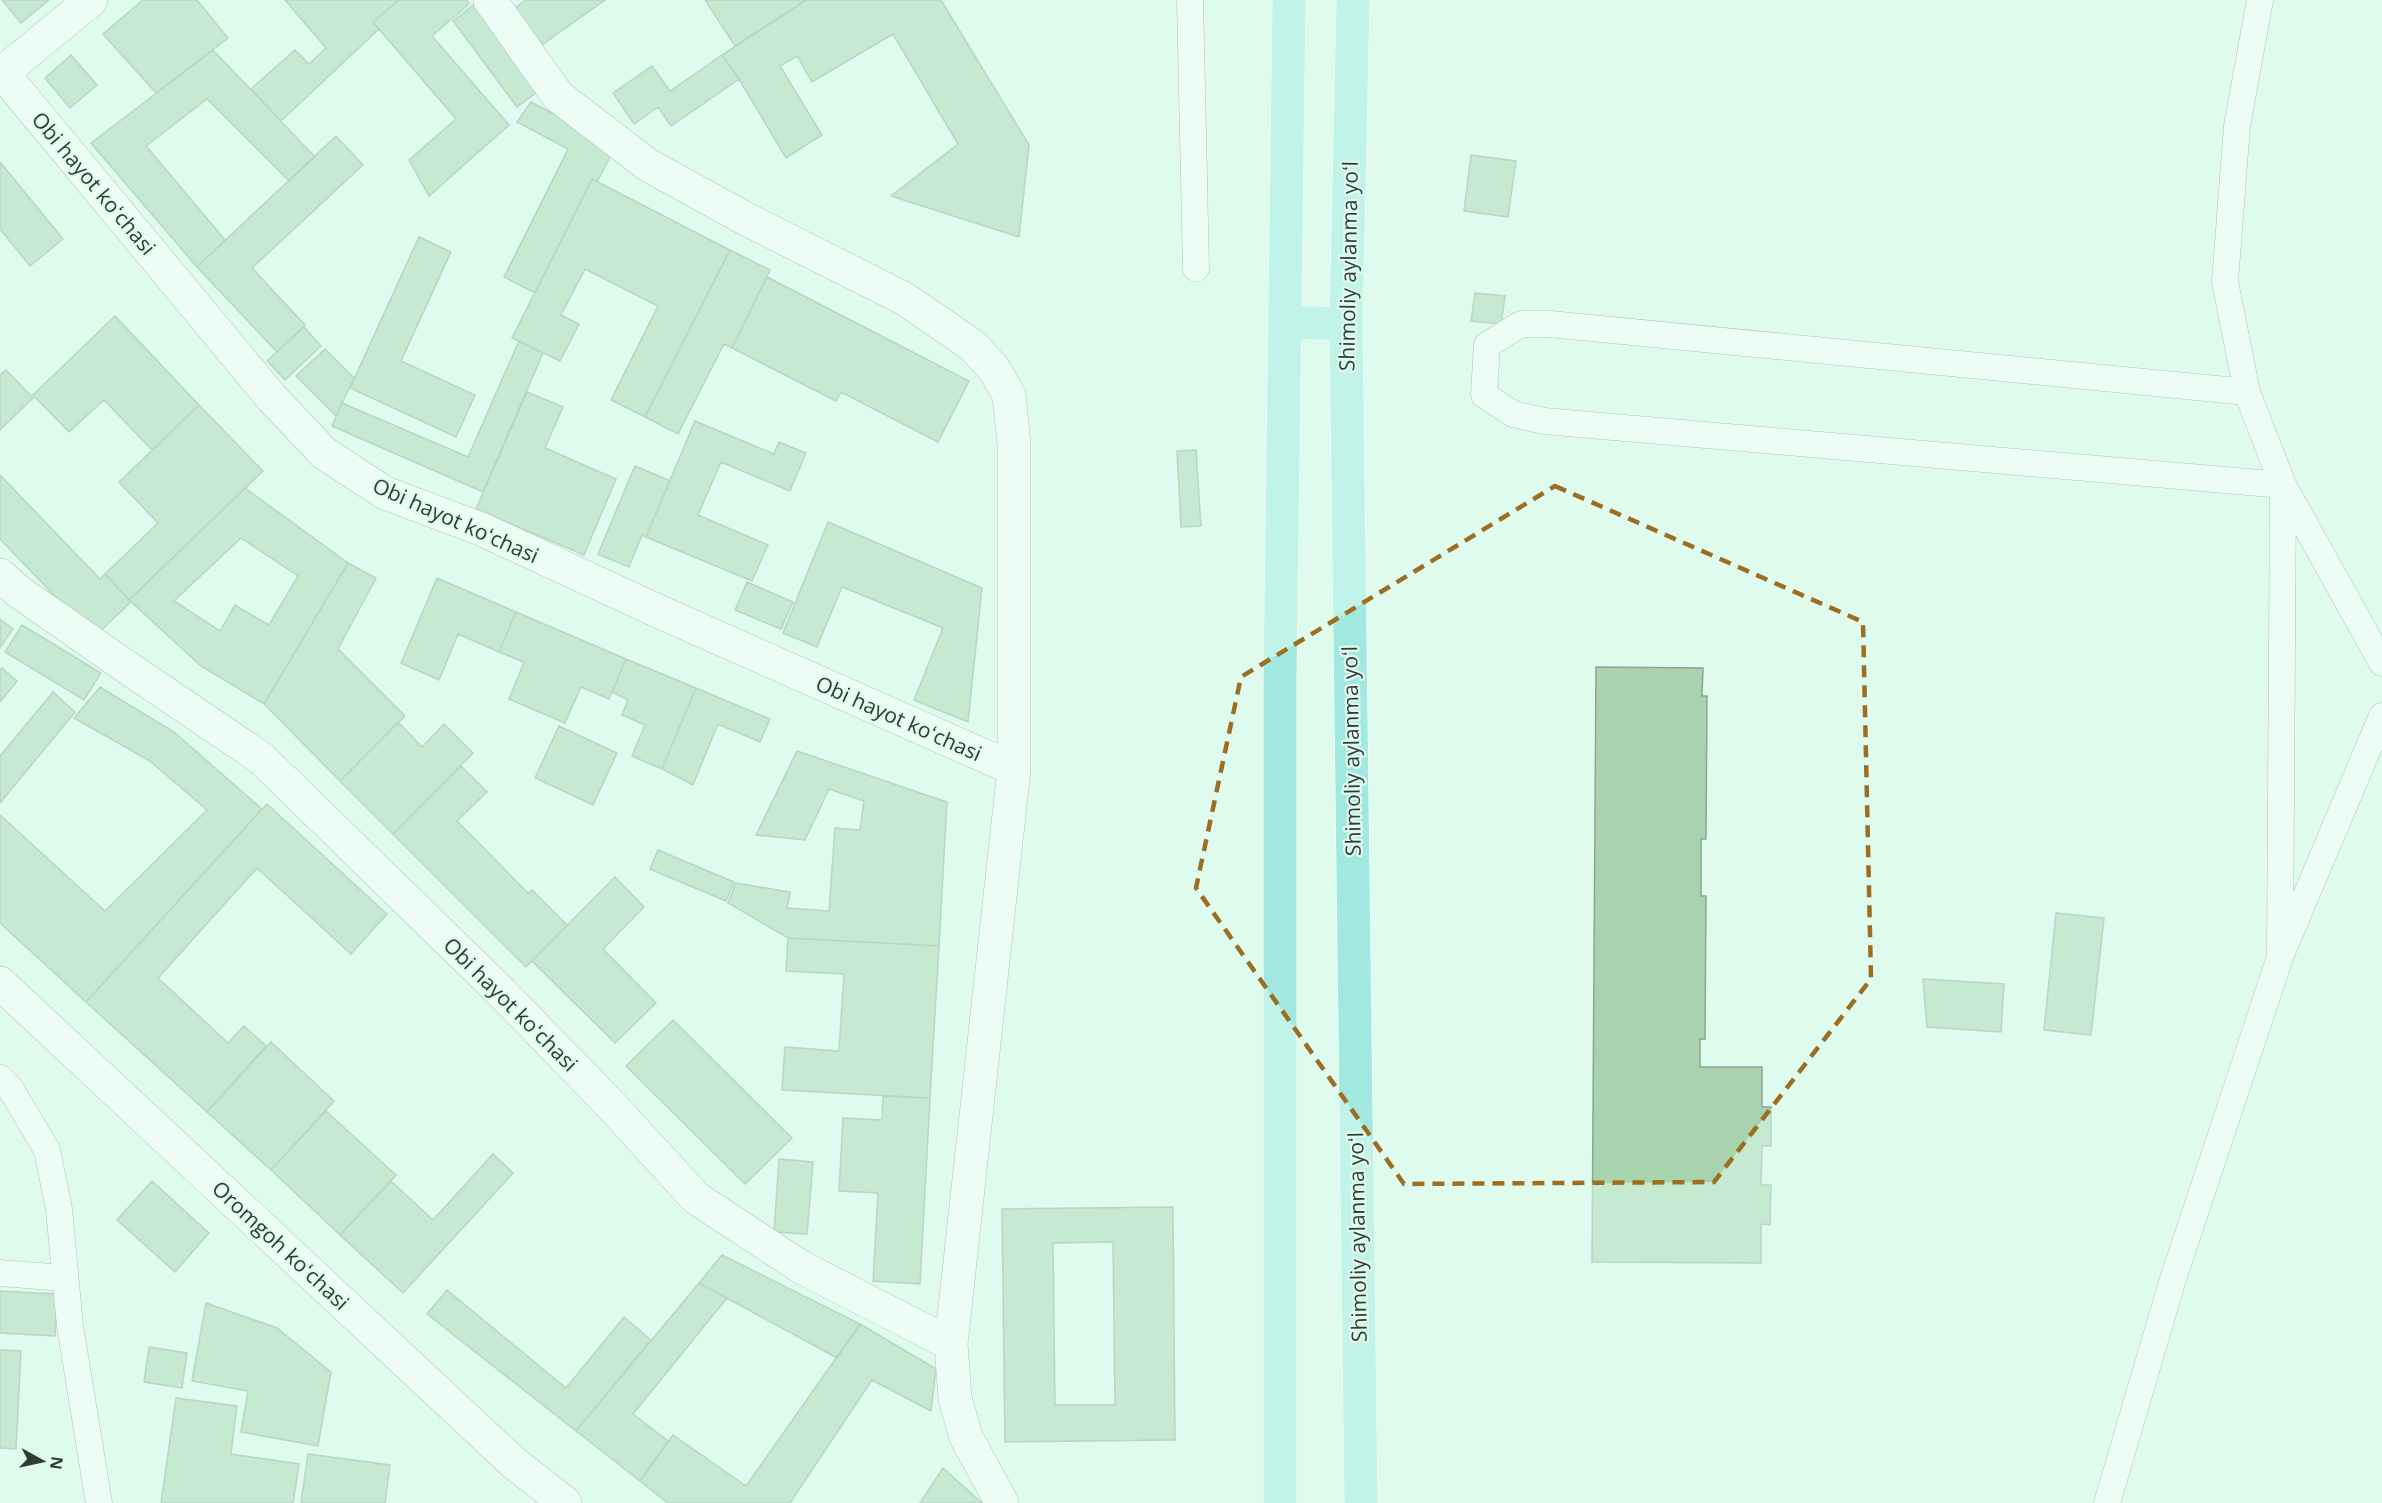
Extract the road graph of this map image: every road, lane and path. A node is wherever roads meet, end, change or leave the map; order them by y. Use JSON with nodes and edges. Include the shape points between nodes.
{"nodes":[{"id":1,"x":91,"y":0,"type":"edge"},
{"id":2,"x":490,"y":0,"type":"edge"},
{"id":3,"x":1190,"y":0,"type":"edge"},
{"id":4,"x":1289,"y":0,"type":"edge"},
{"id":5,"x":1353,"y":0,"type":"edge"},
{"id":6,"x":2260,"y":0,"type":"edge"},
{"id":7,"x":1,"y":73,"type":"edge"},
{"id":8,"x":1196,"y":267,"type":"dead end"},
{"id":9,"x":1285,"y":322,"type":"junction"},
{"id":10,"x":1346,"y":324,"type":"junction"},
{"id":11,"x":2247,"y":392,"type":"junction"},
{"id":12,"x":2283,"y":485,"type":"junction"},
{"id":13,"x":0,"y":575,"type":"edge"},
{"id":14,"x":2382,"y":663,"type":"edge"},
{"id":15,"x":2382,"y":716,"type":"edge"},
{"id":16,"x":1014,"y":769,"type":"junction"},
{"id":17,"x":2280,"y":957,"type":"junction"},
{"id":18,"x":0,"y":983,"type":"edge"},
{"id":19,"x":0,"y":1078,"type":"edge"},
{"id":20,"x":0,"y":1273,"type":"edge"},
{"id":21,"x":64,"y":1278,"type":"junction"},
{"id":22,"x":951,"y":1344,"type":"junction"},
{"id":23,"x":99,"y":1503,"type":"edge"},
{"id":24,"x":564,"y":1503,"type":"edge"},
{"id":25,"x":1002,"y":1503,"type":"edge"},
{"id":26,"x":1280,"y":1503,"type":"edge"},
{"id":27,"x":1361,"y":1503,"type":"edge"},
{"id":28,"x":2107,"y":1503,"type":"edge"}],
"edges":[{"from":1,"to":7,"type":"street","name":"Obi hayot koʻchasi"},
{"from":2,"to":16,"type":"street","via":[[558,96],[648,165],[905,299],[973,346],[994,369],[1010,395],[1014,444]]},
{"from":3,"to":8,"type":"lane"},
{"from":4,"to":9,"type":"main road"},
{"from":5,"to":10,"type":"main road","name":"Shimoliy aylanma yoʻl"},
{"from":6,"to":11,"type":"lane","via":[[2237,126],[2225,282]]},
{"from":7,"to":16,"type":"street","name":"Obi hayot koʻchasi","via":[[271,398],[324,453],[385,493],[481,529]]},
{"from":9,"to":10,"type":"main road"},
{"from":9,"to":26,"type":"main road","via":[[1280,681]]},
{"from":10,"to":27,"type":"main road","name":"Shimoliy aylanma yoʻl"},
{"from":11,"to":12,"type":"lane"},
{"from":11,"to":12,"type":"lane","via":[[1521,324],[1487,345],[1484,395],[1513,414],[1544,421]]},
{"from":12,"to":14,"type":"lane"},
{"from":12,"to":17,"type":"lane"},
{"from":13,"to":22,"type":"street","name":"Obi hayot koʻchasi","via":[[19,592],[261,758],[501,992],[696,1198],[801,1267]]},
{"from":15,"to":17,"type":"lane"},
{"from":16,"to":22,"type":"street"},
{"from":17,"to":28,"type":"lane","via":[[2173,1279]]},
{"from":18,"to":24,"type":"street","name":"Oromgoh koʻchasi","via":[[514,1463]]},
{"from":19,"to":21,"type":"lane","via":[[47,1150],[59,1209]]},
{"from":20,"to":21,"type":"lane"},
{"from":21,"to":23,"type":"lane"},
{"from":22,"to":25,"type":"street","via":[[956,1398],[966,1437]]}]}
